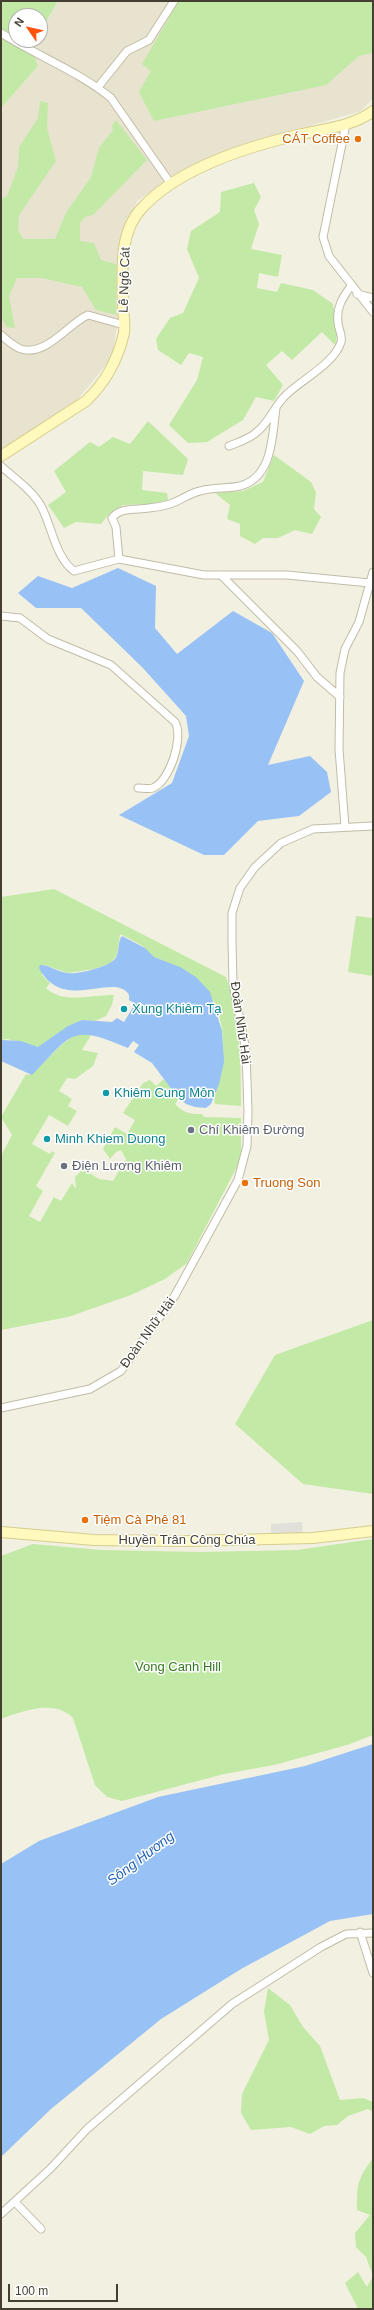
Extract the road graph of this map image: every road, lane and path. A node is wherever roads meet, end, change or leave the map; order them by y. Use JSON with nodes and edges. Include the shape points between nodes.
{"nodes":[{"id":1,"x":174,"y":1,"type":"edge"},
{"id":2,"x":1,"y":33,"type":"edge"},
{"id":3,"x":98,"y":87,"type":"junction"},
{"id":4,"x":373,"y":112,"type":"edge"},
{"id":5,"x":346,"y":124,"type":"junction"},
{"id":6,"x":171,"y":184,"type":"junction"},
{"id":7,"x":351,"y":286,"type":"junction"},
{"id":8,"x":357,"y":294,"type":"junction"},
{"id":9,"x":373,"y":298,"type":"edge"},
{"id":10,"x":373,"y":312,"type":"edge"},
{"id":11,"x":124,"y":325,"type":"junction"},
{"id":12,"x":1,"y":336,"type":"edge"},
{"id":13,"x":276,"y":408,"type":"junction"},
{"id":14,"x":229,"y":446,"type":"dead end"},
{"id":15,"x":1,"y":456,"type":"edge"},
{"id":16,"x":1,"y":466,"type":"edge"},
{"id":17,"x":119,"y":559,"type":"junction"},
{"id":18,"x":373,"y":572,"type":"edge"},
{"id":19,"x":221,"y":575,"type":"junction"},
{"id":20,"x":370,"y":583,"type":"junction"},
{"id":21,"x":1,"y":616,"type":"edge"},
{"id":22,"x":340,"y":697,"type":"junction"},
{"id":23,"x":138,"y":788,"type":"dead end"},
{"id":24,"x":373,"y":826,"type":"edge"},
{"id":25,"x":345,"y":827,"type":"junction"},
{"id":26,"x":1,"y":1408,"type":"edge"},
{"id":27,"x":373,"y":1530,"type":"edge"},
{"id":28,"x":1,"y":1532,"type":"edge"},
{"id":29,"x":360,"y":1932,"type":"junction"},
{"id":30,"x":373,"y":1933,"type":"edge"},
{"id":31,"x":373,"y":1973,"type":"edge"},
{"id":32,"x":15,"y":2202,"type":"junction"},
{"id":33,"x":1,"y":2214,"type":"edge"},
{"id":34,"x":42,"y":2229,"type":"dead end"}],
"edges":[{"from":1,"to":3,"type":"street","via":[[149,40],[127,51]]},
{"from":2,"to":3,"type":"street"},
{"from":3,"to":6,"type":"street","via":[[111,98]]},
{"from":4,"to":5,"type":"street","name":"Lê Ngô Cát"},
{"from":5,"to":6,"type":"street","name":"Lê Ngô Cát","via":[[233,152]]},
{"from":5,"to":7,"type":"street","via":[[323,237],[329,256]]},
{"from":6,"to":11,"type":"street","name":"Lê Ngô Cát","via":[[142,208],[132,220],[124,246]]},
{"from":7,"to":8,"type":"street"},
{"from":7,"to":13,"type":"street","via":[[338,310],[338,323],[342,334],[335,352],[286,395]]},
{"from":8,"to":9,"type":"street"},
{"from":8,"to":10,"type":"street"},
{"from":11,"to":12,"type":"street","via":[[88,315],[65,334],[42,347],[25,350]]},
{"from":11,"to":15,"type":"street","name":"Lê Ngô Cát","via":[[112,368],[97,391],[86,401]]},
{"from":13,"to":14,"type":"street","via":[[258,432]]},
{"from":13,"to":17,"type":"street","via":[[271,445],[258,477],[252,482],[238,486],[200,491],[161,507],[121,510],[112,518],[116,527]]},
{"from":16,"to":17,"type":"street","via":[[40,505],[58,548],[72,570],[78,572]]},
{"from":17,"to":19,"type":"street","via":[[185,573]]},
{"from":18,"to":20,"type":"street"},
{"from":19,"to":20,"type":"street","via":[[287,575]]},
{"from":19,"to":22,"type":"street","via":[[297,651],[317,677]]},
{"from":20,"to":22,"type":"street","via":[[359,622],[345,649],[340,673]]},
{"from":21,"to":23,"type":"street","via":[[20,618],[48,639],[111,665],[175,722],[179,733],[178,746],[164,778],[153,788]]},
{"from":22,"to":25,"type":"street","via":[[339,750]]},
{"from":24,"to":25,"type":"street","name":"Đoàn Nhữ Hài"},
{"from":25,"to":26,"type":"street","name":"Đoàn Nhữ Hài","via":[[313,829],[281,843],[254,867],[240,888],[232,913],[232,940],[234,983],[246,1051],[247,1146],[238,1180],[174,1297],[121,1371],[90,1389]]},
{"from":27,"to":28,"type":"street","name":"Huyền Trân Công Chúa","via":[[313,1538],[187,1541],[94,1540]]},
{"from":29,"to":30,"type":"street"},
{"from":29,"to":31,"type":"street"},
{"from":29,"to":32,"type":"street","via":[[346,1934],[321,1947],[232,2004],[88,2129]]},
{"from":32,"to":33,"type":"street"},
{"from":32,"to":34,"type":"street"}]}
